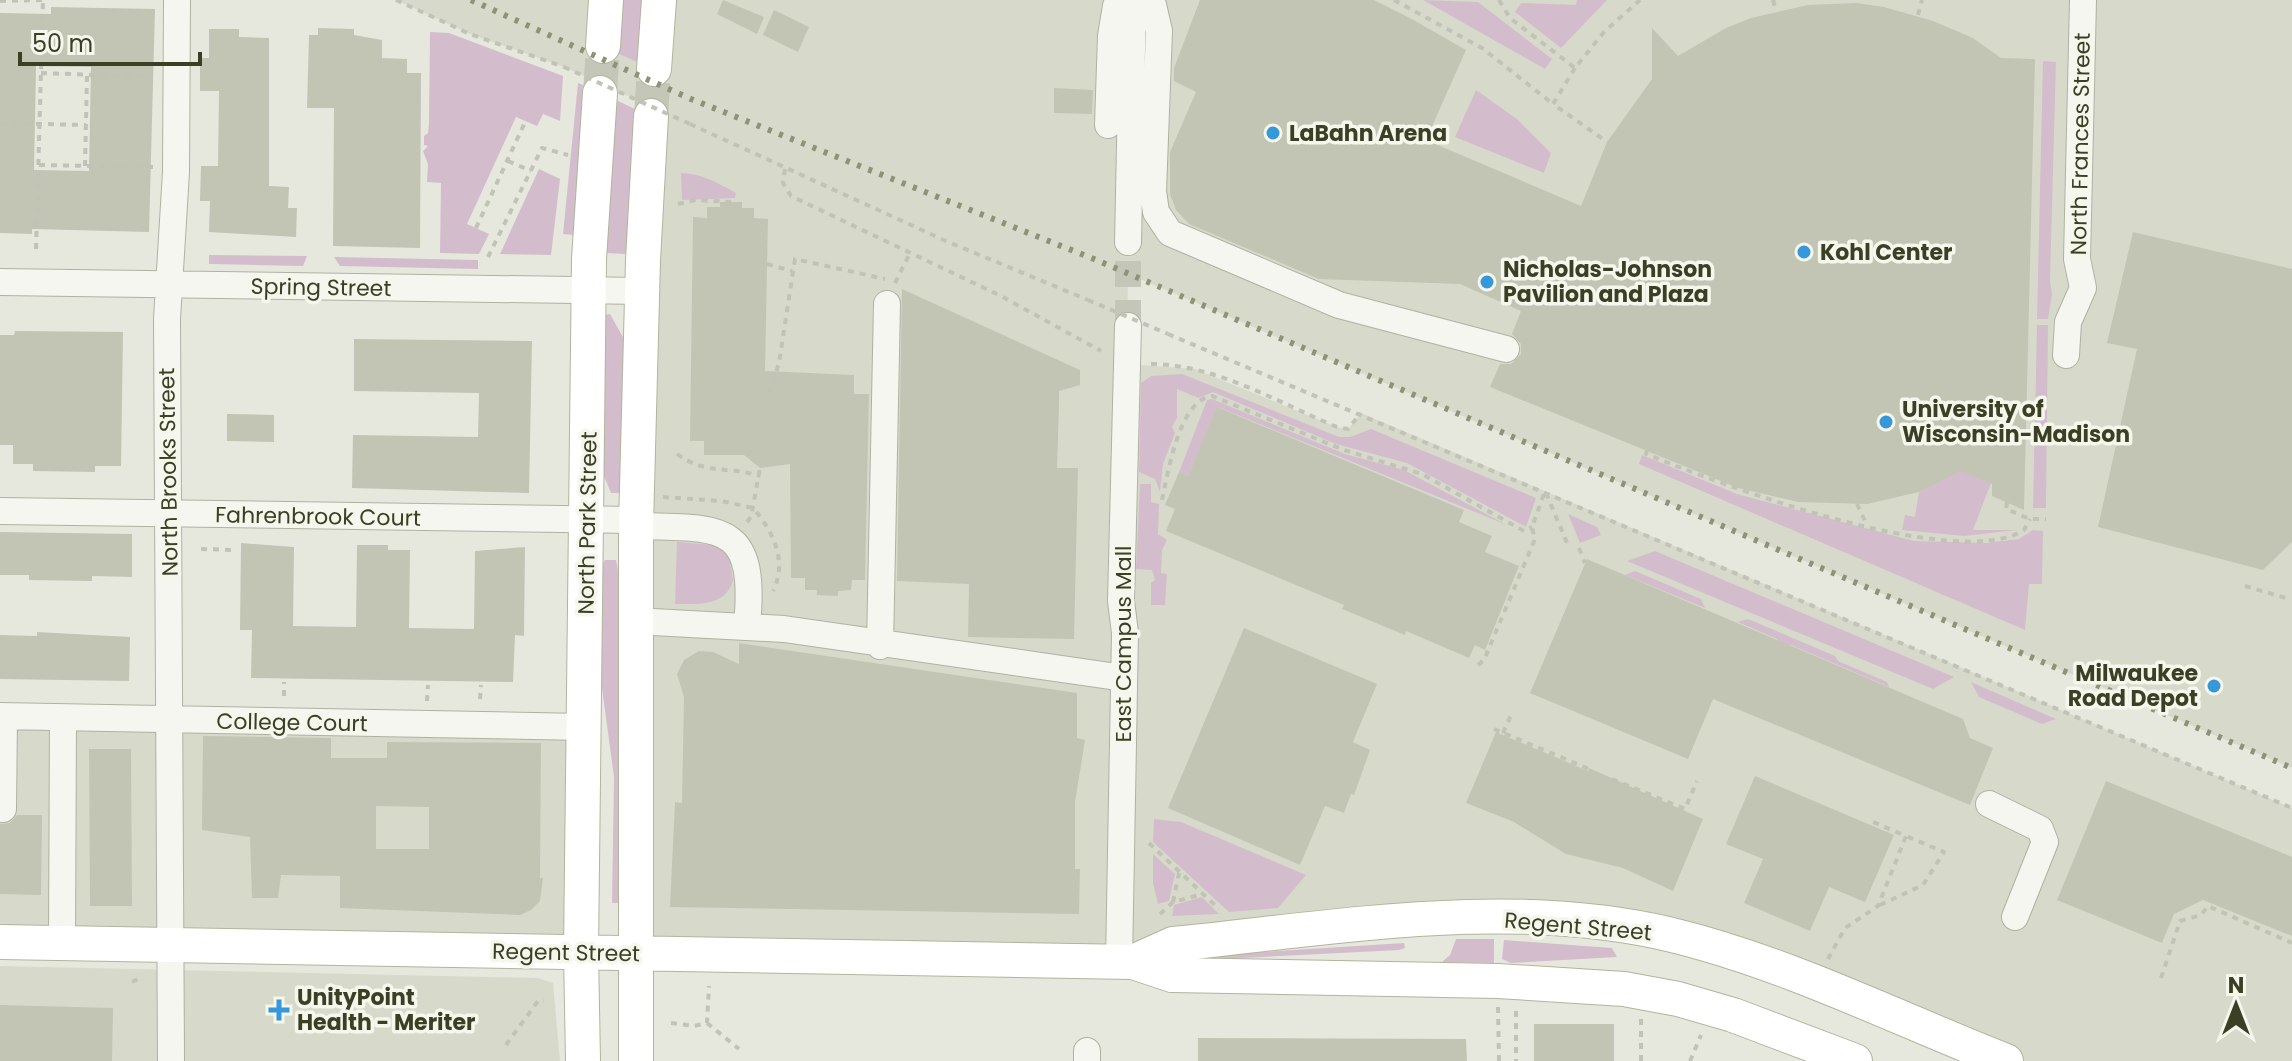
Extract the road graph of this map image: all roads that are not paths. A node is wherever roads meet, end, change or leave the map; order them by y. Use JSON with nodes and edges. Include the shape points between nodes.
{"nodes":[{"id":1,"x":177,"y":0,"type":"edge"},
{"id":2,"x":606,"y":0,"type":"edge"},
{"id":3,"x":659,"y":0,"type":"edge"},
{"id":4,"x":1124,"y":0,"type":"edge"},
{"id":5,"x":1133,"y":0,"type":"edge"},
{"id":6,"x":1144,"y":0,"type":"edge"},
{"id":7,"x":2083,"y":0,"type":"edge"},
{"id":8,"x":603,"y":46,"type":"tunnel mouth"},
{"id":9,"x":654,"y":69,"type":"tunnel mouth"},
{"id":10,"x":600,"y":93,"type":"tunnel mouth"},
{"id":11,"x":651,"y":116,"type":"tunnel mouth"},
{"id":12,"x":1108,"y":125,"type":"dead end"},
{"id":13,"x":1128,"y":242,"type":"tunnel mouth"},
{"id":14,"x":0,"y":282,"type":"edge"},
{"id":15,"x":170,"y":285,"type":"junction"},
{"id":16,"x":589,"y":290,"type":"junction"},
{"id":17,"x":642,"y":291,"type":"junction"},
{"id":18,"x":891,"y":293,"type":"road end"},
{"id":19,"x":1128,"y":326,"type":"tunnel mouth"},
{"id":20,"x":1506,"y":349,"type":"dead end"},
{"id":21,"x":2066,"y":355,"type":"dead end"},
{"id":22,"x":0,"y":511,"type":"edge"},
{"id":23,"x":170,"y":514,"type":"junction"},
{"id":24,"x":587,"y":519,"type":"junction"},
{"id":25,"x":636,"y":523,"type":"junction"},
{"id":26,"x":634,"y":621,"type":"junction"},
{"id":27,"x":747,"y":625,"type":"junction"},
{"id":28,"x":880,"y":646,"type":"junction"},
{"id":29,"x":1124,"y":678,"type":"junction"},
{"id":30,"x":2,"y":716,"type":"edge"},
{"id":31,"x":63,"y":718,"type":"junction"},
{"id":32,"x":170,"y":720,"type":"junction"},
{"id":33,"x":585,"y":727,"type":"junction"},
{"id":34,"x":1989,"y":804,"type":"dead end"},
{"id":35,"x":3,"y":809,"type":"dead end"},
{"id":36,"x":2015,"y":917,"type":"dead end"},
{"id":37,"x":0,"y":942,"type":"edge"},
{"id":38,"x":62,"y":943,"type":"junction"},
{"id":39,"x":171,"y":945,"type":"junction"},
{"id":40,"x":581,"y":952,"type":"junction"},
{"id":41,"x":638,"y":953,"type":"junction"},
{"id":42,"x":1126,"y":962,"type":"junction"},
{"id":43,"x":171,"y":1061,"type":"edge"},
{"id":44,"x":583,"y":1061,"type":"edge"},
{"id":45,"x":636,"y":1061,"type":"edge"},
{"id":46,"x":1855,"y":1061,"type":"edge"},
{"id":47,"x":2006,"y":1061,"type":"edge"}],
"edges":[{"from":1,"to":15,"type":"street","name":"North Brooks Street"},
{"from":2,"to":8,"type":"main road"},
{"from":3,"to":9,"type":"main road"},
{"from":4,"to":12,"type":"street","via":[[1116,6],[1111,36]]},
{"from":5,"to":13,"type":"street"},
{"from":6,"to":20,"type":"street","via":[[1153,5],[1159,31],[1153,191],[1156,212],[1170,233],[1339,305]]},
{"from":7,"to":21,"type":"street","name":"North Frances Street","via":[[2077,259],[2083,288],[2068,322]]},
{"from":10,"to":16,"type":"main road","name":"North Park Street"},
{"from":11,"to":17,"type":"main road"},
{"from":14,"to":15,"type":"street","name":"Spring Street"},
{"from":15,"to":16,"type":"street","name":"Spring Street"},
{"from":15,"to":23,"type":"street","name":"North Brooks Street"},
{"from":16,"to":17,"type":"street","name":"Spring Street"},
{"from":16,"to":24,"type":"main road","name":"North Park Street"},
{"from":17,"to":25,"type":"main road"},
{"from":18,"to":28,"type":"street"},
{"from":19,"to":29,"type":"street","name":"East Campus Mall"},
{"from":22,"to":23,"type":"street","name":"Fahrenbrook Court"},
{"from":23,"to":24,"type":"street","name":"Fahrenbrook Court"},
{"from":23,"to":32,"type":"street","name":"North Brooks Street"},
{"from":24,"to":25,"type":"street","name":"Fahrenbrook Court"},
{"from":24,"to":33,"type":"main road","name":"North Park Street"},
{"from":25,"to":26,"type":"main road"},
{"from":25,"to":27,"type":"street","name":"Fahrenbrook Court","via":[[719,531],[732,539],[746,563]]},
{"from":26,"to":27,"type":"street"},
{"from":26,"to":41,"type":"main road"},
{"from":27,"to":28,"type":"street","via":[[784,638]]},
{"from":28,"to":29,"type":"street"},
{"from":29,"to":42,"type":"street","name":"East Campus Mall"},
{"from":30,"to":31,"type":"street","name":"College Court"},
{"from":30,"to":35,"type":"street"},
{"from":31,"to":32,"type":"street","name":"College Court"},
{"from":31,"to":38,"type":"street"},
{"from":32,"to":33,"type":"street","name":"College Court"},
{"from":32,"to":39,"type":"street","name":"North Brooks Street"},
{"from":33,"to":40,"type":"main road","name":"North Park Street"},
{"from":34,"to":36,"type":"street","via":[[2040,829],[2045,842]]},
{"from":37,"to":38,"type":"main road","name":"Regent Street"},
{"from":38,"to":39,"type":"main road","name":"Regent Street"},
{"from":39,"to":40,"type":"main road","name":"Regent Street"},
{"from":39,"to":43,"type":"street","name":"North Brooks Street"},
{"from":40,"to":41,"type":"main road","name":"Regent Street"},
{"from":40,"to":44,"type":"main road","name":"North Park Street"},
{"from":41,"to":42,"type":"main road","name":"Regent Street"},
{"from":41,"to":45,"type":"main road"},
{"from":42,"to":46,"type":"main road","name":"Regent Street","via":[[1172,975],[1498,981],[1624,989],[1733,1015]]},
{"from":42,"to":47,"type":"main road","name":"Regent Street","via":[[1173,944],[1442,918],[1624,926],[1768,965]]}]}
